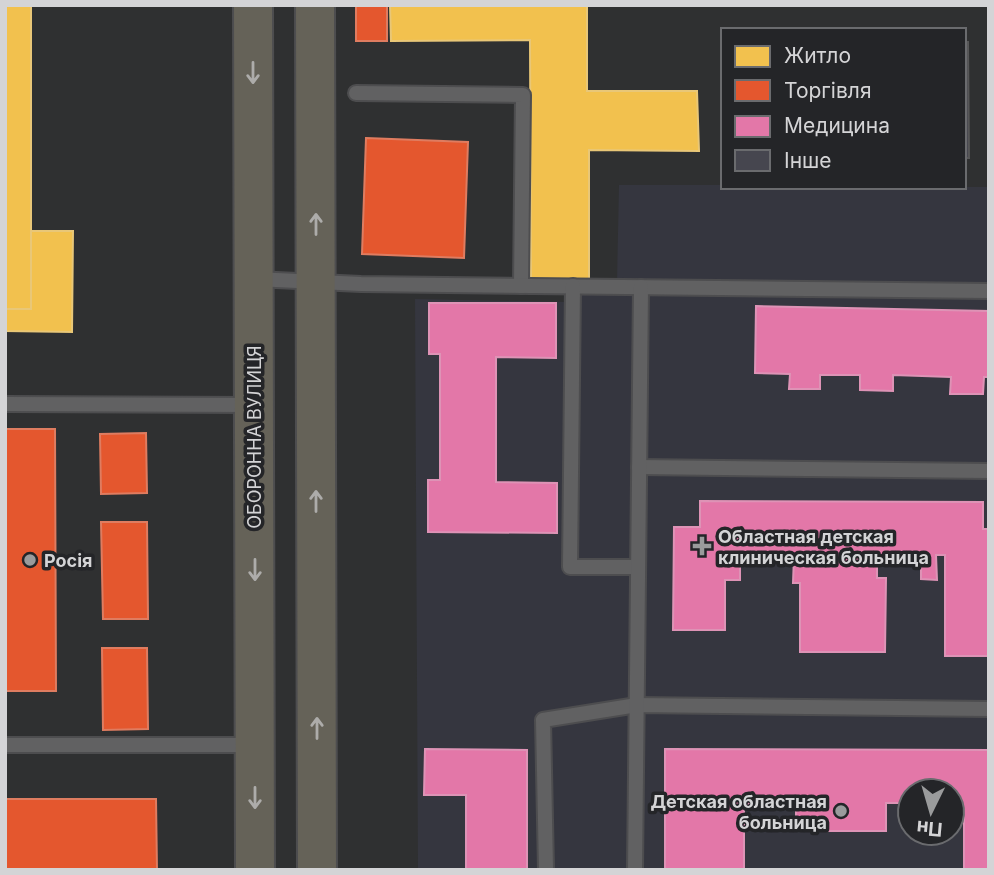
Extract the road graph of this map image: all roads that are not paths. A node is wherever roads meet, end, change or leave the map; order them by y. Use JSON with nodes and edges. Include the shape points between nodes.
{"nodes":[{"id":1,"x":253,"y":5,"type":"edge"},
{"id":2,"x":315,"y":5,"type":"edge"},
{"id":3,"x":356,"y":93,"type":"dead end"},
{"id":4,"x":253,"y":279,"type":"junction"},
{"id":5,"x":316,"y":283,"type":"junction"},
{"id":6,"x":521,"y":286,"type":"junction"},
{"id":7,"x":573,"y":286,"type":"junction"},
{"id":8,"x":641,"y":287,"type":"junction"},
{"id":9,"x":989,"y":291,"type":"edge"},
{"id":10,"x":5,"y":404,"type":"edge"},
{"id":11,"x":254,"y":405,"type":"junction"},
{"id":12,"x":639,"y":467,"type":"junction"},
{"id":13,"x":989,"y":471,"type":"edge"},
{"id":14,"x":638,"y":567,"type":"junction"},
{"id":15,"x":637,"y":705,"type":"junction"},
{"id":16,"x":989,"y":709,"type":"edge"},
{"id":17,"x":5,"y":745,"type":"edge"},
{"id":18,"x":255,"y":745,"type":"junction"},
{"id":19,"x":255,"y":870,"type":"edge"},
{"id":20,"x":317,"y":870,"type":"edge"},
{"id":21,"x":546,"y":870,"type":"edge"},
{"id":22,"x":635,"y":870,"type":"edge"}],
"edges":[{"from":1,"to":4,"type":"main road","name":"ОБОРОННА ВУЛИЦЯ","one_way":true},
{"from":5,"to":2,"type":"main road","one_way":true},
{"from":3,"to":6,"type":"lane","via":[[523,95]]},
{"from":4,"to":5,"type":"lane"},
{"from":4,"to":11,"type":"main road","name":"ОБОРОННА ВУЛИЦЯ"},
{"from":5,"to":6,"type":"lane"},
{"from":20,"to":5,"type":"main road","one_way":true},
{"from":6,"to":7,"type":"lane"},
{"from":7,"to":8,"type":"lane"},
{"from":7,"to":14,"type":"lane","via":[[570,566]]},
{"from":8,"to":9,"type":"lane"},
{"from":8,"to":12,"type":"lane"},
{"from":10,"to":11,"type":"lane"},
{"from":11,"to":18,"type":"main road","name":"ОБОРОННА ВУЛИЦЯ","one_way":true},
{"from":12,"to":13,"type":"lane"},
{"from":12,"to":14,"type":"lane"},
{"from":14,"to":15,"type":"lane"},
{"from":15,"to":16,"type":"lane"},
{"from":15,"to":21,"type":"lane","via":[[543,720]]},
{"from":15,"to":22,"type":"lane"},
{"from":17,"to":18,"type":"lane"},
{"from":18,"to":19,"type":"main road","name":"ОБОРОННА ВУЛИЦЯ","one_way":true}]}
